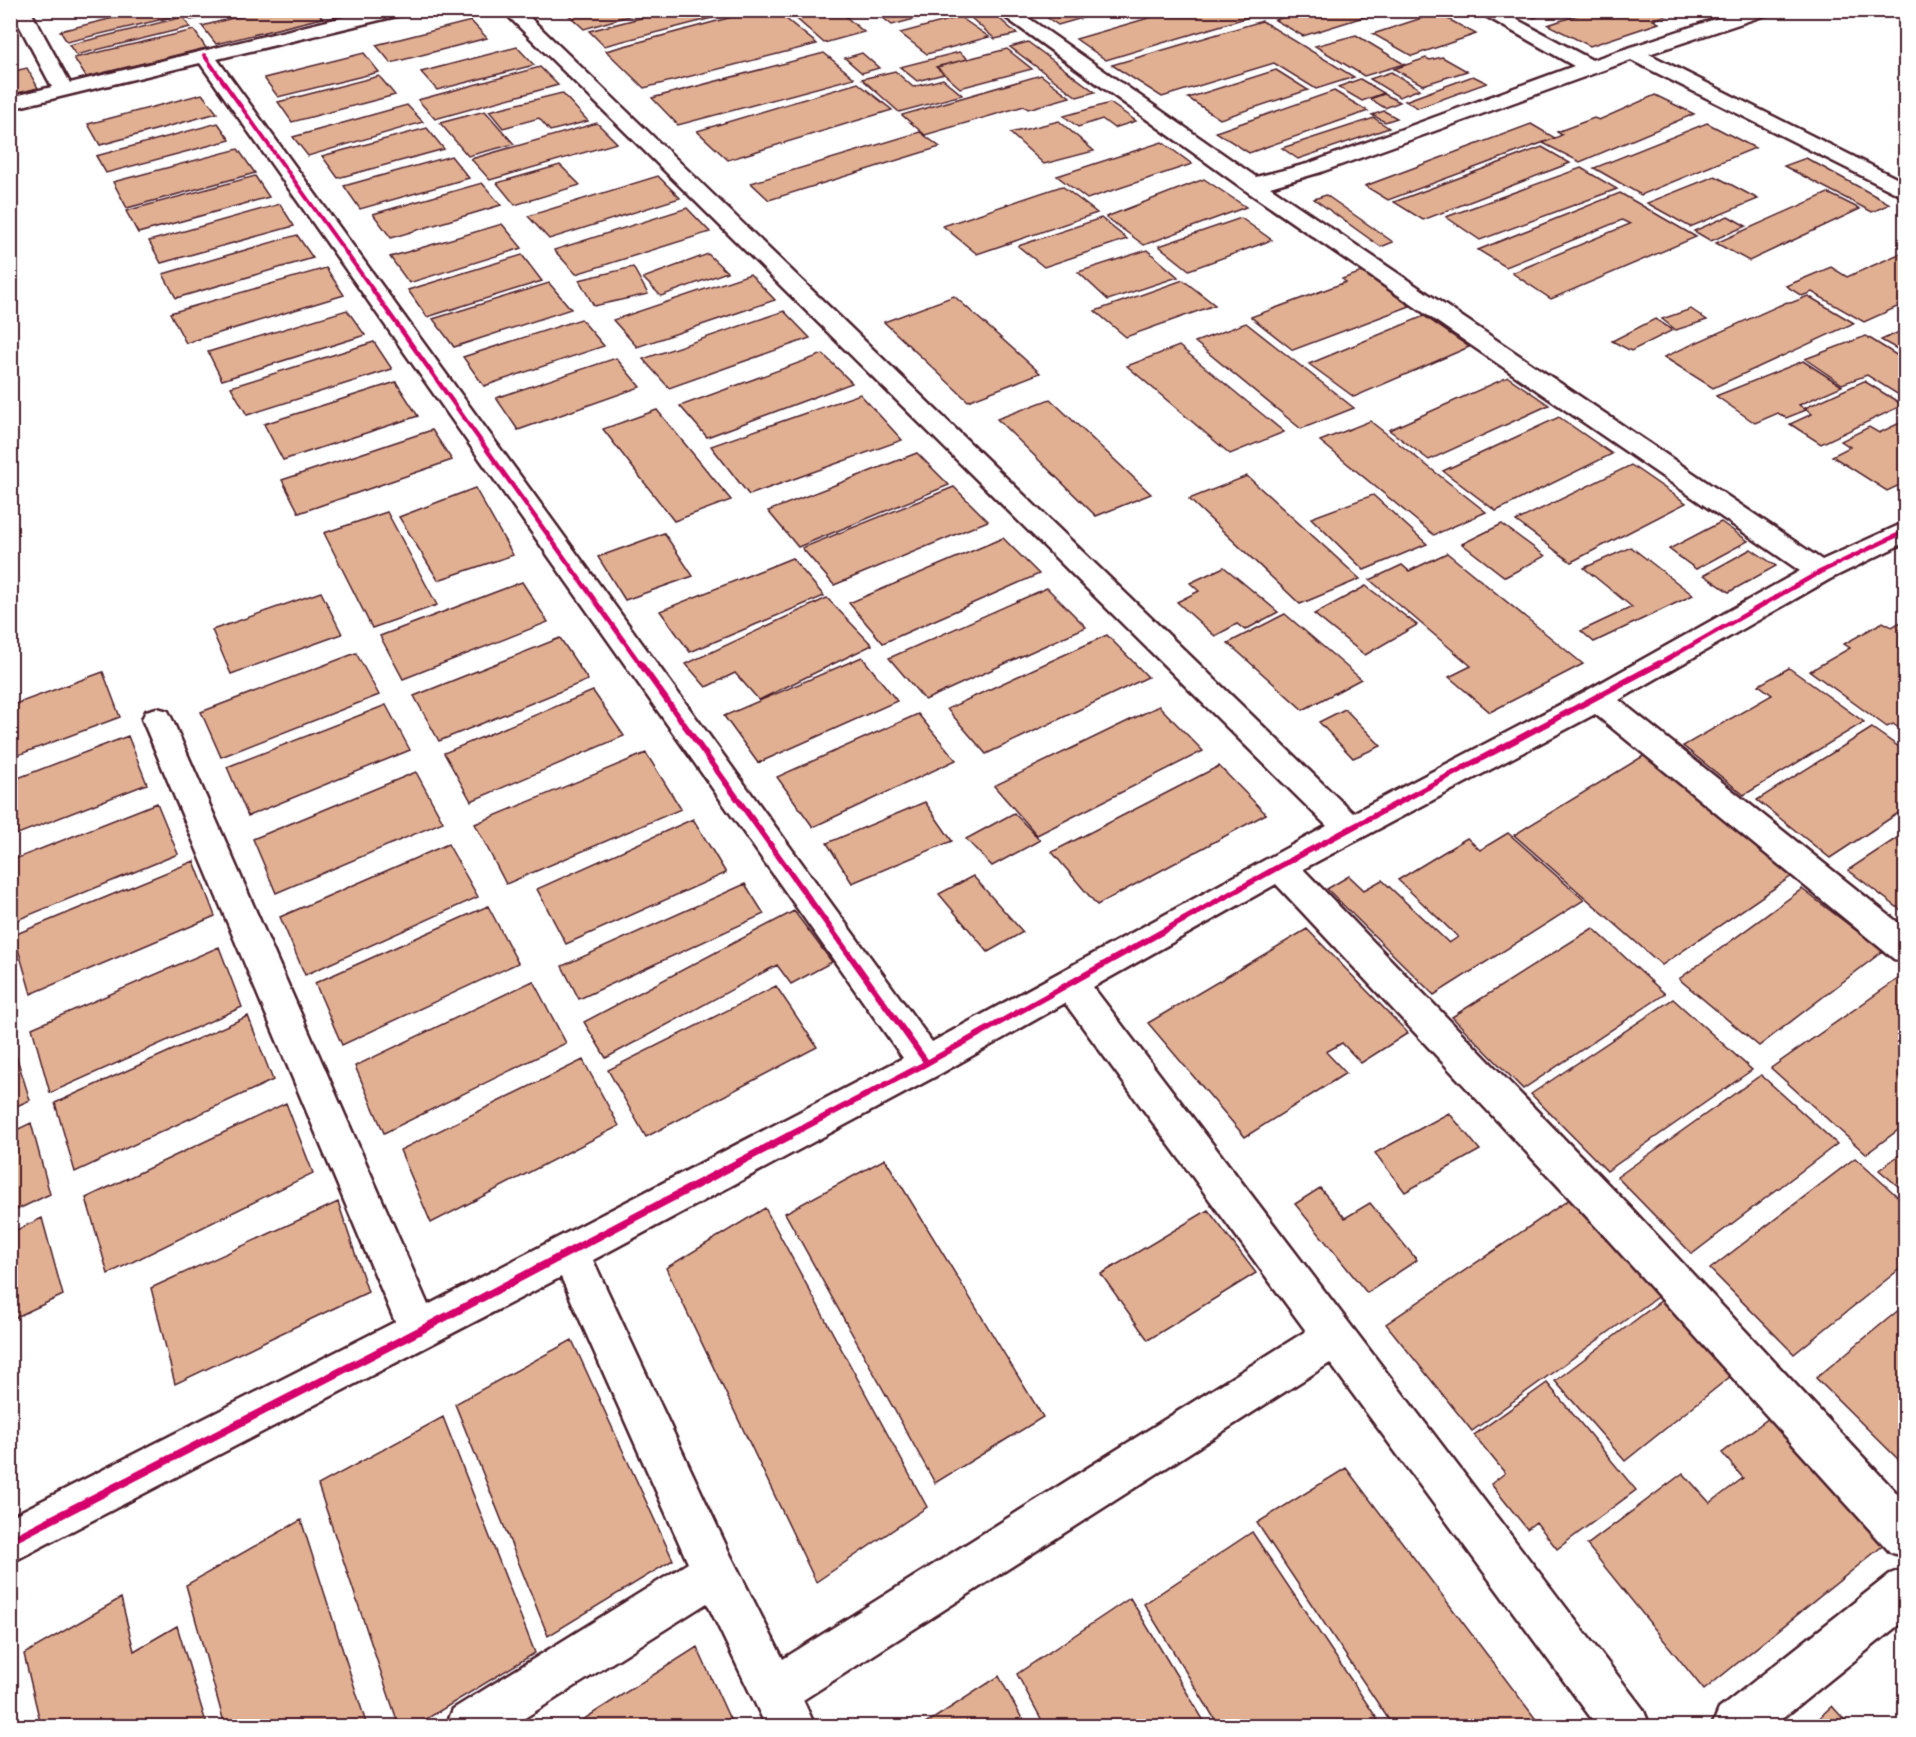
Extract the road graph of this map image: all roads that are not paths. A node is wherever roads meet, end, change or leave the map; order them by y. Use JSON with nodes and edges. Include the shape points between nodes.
{"nodes":[{"id":1,"x":20,"y":10,"type":"edge"},
{"id":2,"x":398,"y":10,"type":"edge"},
{"id":3,"x":511,"y":10,"type":"edge"},
{"id":4,"x":1004,"y":10,"type":"edge"},
{"id":5,"x":1484,"y":10,"type":"edge"},
{"id":6,"x":1762,"y":10,"type":"edge"},
{"id":7,"x":336,"y":17,"type":"edge"},
{"id":8,"x":1632,"y":53,"type":"junction"},
{"id":9,"x":204,"y":55,"type":"junction"},
{"id":10,"x":1590,"y":67,"type":"junction"},
{"id":11,"x":64,"y":90,"type":"junction"},
{"id":12,"x":10,"y":103,"type":"edge"},
{"id":13,"x":1253,"y":185,"type":"junction"},
{"id":14,"x":1905,"y":192,"type":"edge"},
{"id":15,"x":1898,"y":544,"type":"edge"},
{"id":16,"x":1820,"y":572,"type":"junction"},
{"id":17,"x":1597,"y":699,"type":"junction"},
{"id":18,"x":157,"y":719,"type":"dead end"},
{"id":19,"x":1351,"y":830,"type":"junction"},
{"id":20,"x":1280,"y":866,"type":"junction"},
{"id":21,"x":1905,"y":949,"type":"edge"},
{"id":22,"x":1070,"y":983,"type":"junction"},
{"id":23,"x":927,"y":1063,"type":"junction"},
{"id":24,"x":569,"y":1251,"type":"junction"},
{"id":25,"x":419,"y":1332,"type":"junction"},
{"id":26,"x":1334,"y":1337,"type":"junction"},
{"id":27,"x":1905,"y":1536,"type":"edge"},
{"id":28,"x":10,"y":1541,"type":"edge"},
{"id":29,"x":715,"y":1572,"type":"junction"},
{"id":30,"x":1905,"y":1590,"type":"edge"},
{"id":31,"x":783,"y":1709,"type":"edge"},
{"id":32,"x":470,"y":1726,"type":"edge"},
{"id":33,"x":1626,"y":1726,"type":"edge"},
{"id":34,"x":1736,"y":1726,"type":"edge"}],
"edges":[{"from":1,"to":11,"type":"street"},
{"from":2,"to":7,"type":"street"},
{"from":3,"to":19,"type":"street"},
{"from":4,"to":13,"type":"street"},
{"from":5,"to":10,"type":"street"},
{"from":6,"to":8,"type":"street"},
{"from":7,"to":9,"type":"street"},
{"from":8,"to":10,"type":"street"},
{"from":8,"to":14,"type":"street"},
{"from":9,"to":11,"type":"street"},
{"from":9,"to":23,"type":"street"},
{"from":10,"to":13,"type":"street","via":[[1314,168]]},
{"from":11,"to":12,"type":"street"},
{"from":13,"to":16,"type":"street"},
{"from":15,"to":16,"type":"street"},
{"from":16,"to":17,"type":"street"},
{"from":17,"to":19,"type":"street"},
{"from":17,"to":21,"type":"street"},
{"from":18,"to":25,"type":"street"},
{"from":19,"to":20,"type":"street"},
{"from":20,"to":22,"type":"street"},
{"from":20,"to":27,"type":"street","via":[[1616,1220]]},
{"from":22,"to":23,"type":"street"},
{"from":22,"to":26,"type":"street"},
{"from":23,"to":24,"type":"street"},
{"from":24,"to":25,"type":"street"},
{"from":24,"to":29,"type":"street"},
{"from":25,"to":28,"type":"street"},
{"from":26,"to":31,"type":"street"},
{"from":26,"to":33,"type":"street"},
{"from":29,"to":31,"type":"street"},
{"from":29,"to":32,"type":"street"},
{"from":30,"to":34,"type":"street"}]}
